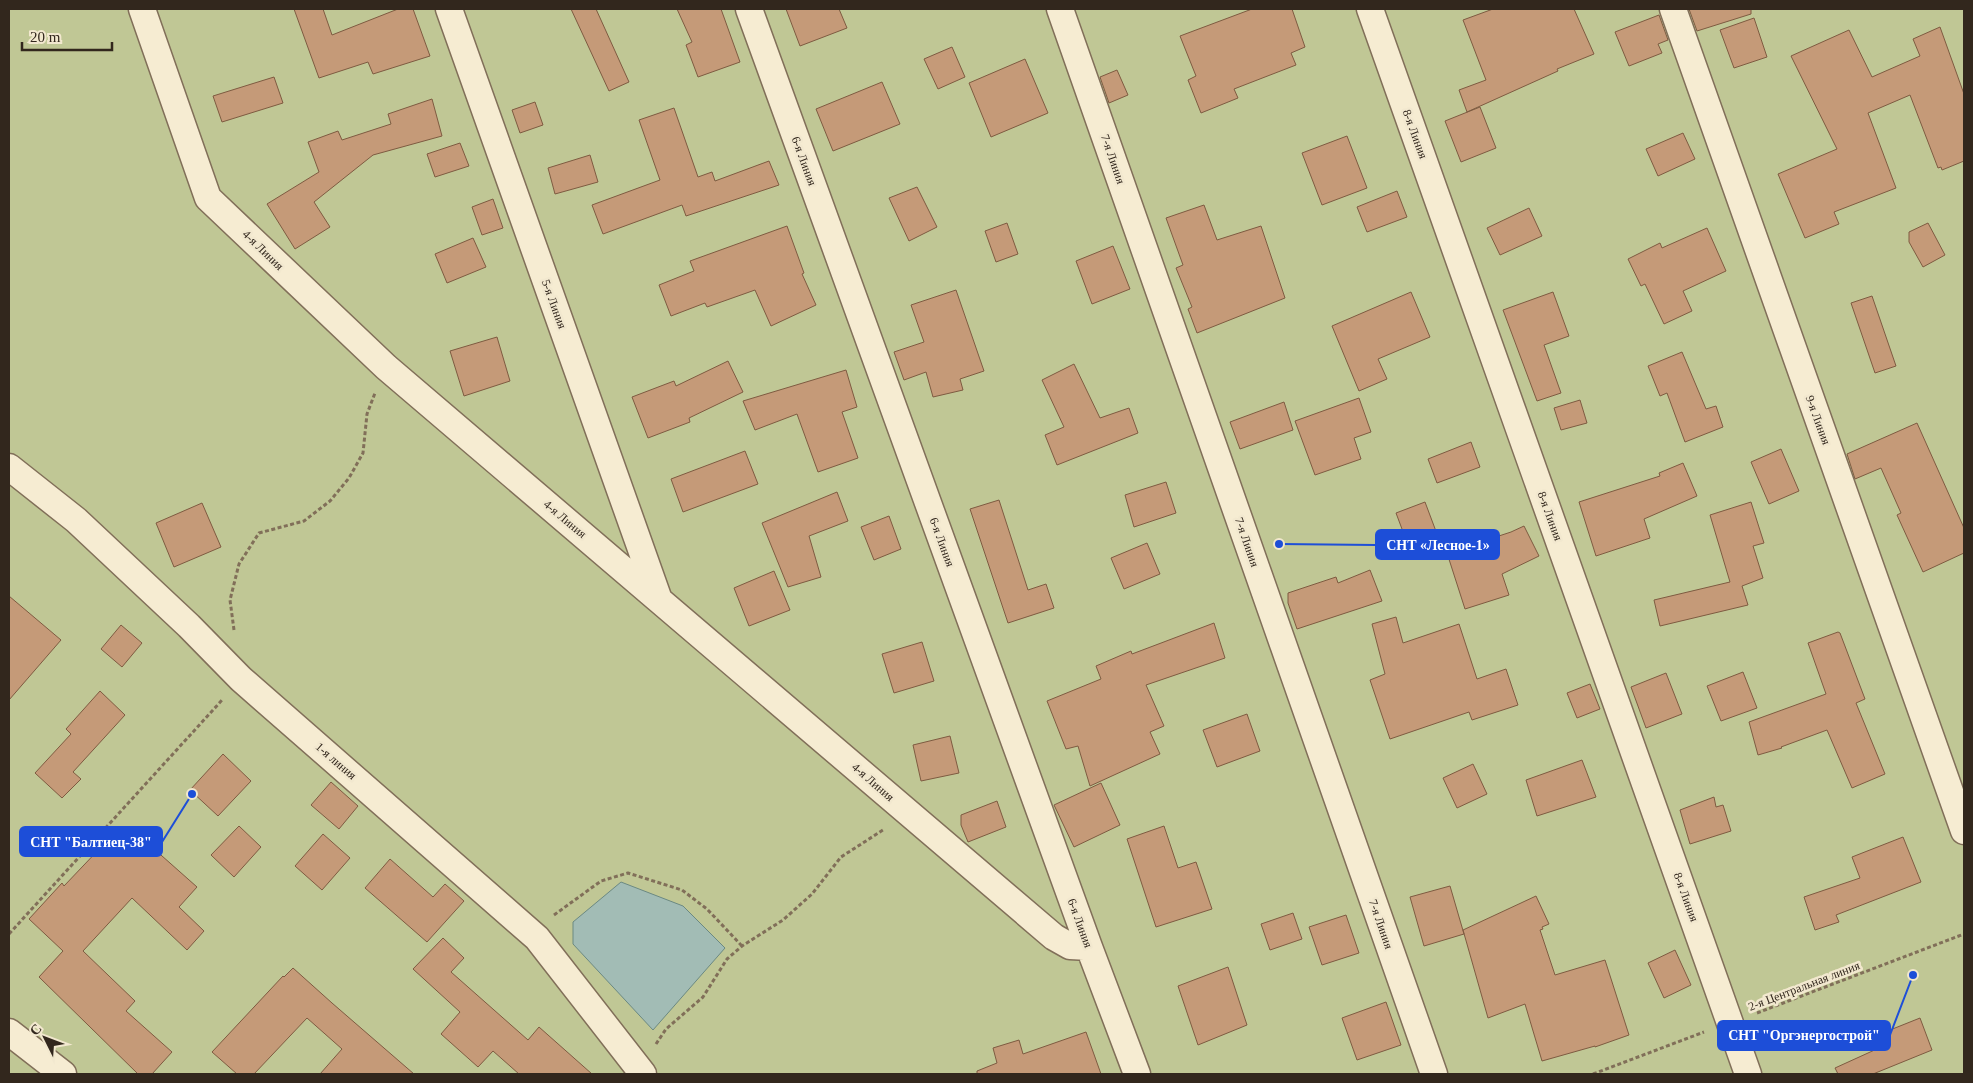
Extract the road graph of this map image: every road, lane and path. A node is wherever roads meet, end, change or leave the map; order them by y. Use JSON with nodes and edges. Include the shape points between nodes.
{"nodes":[{"id":1,"x":142,"y":9,"type":"edge"},
{"id":2,"x":449,"y":9,"type":"edge"},
{"id":3,"x":749,"y":9,"type":"edge"},
{"id":4,"x":1060,"y":9,"type":"edge"},
{"id":5,"x":1370,"y":9,"type":"edge"},
{"id":6,"x":1672,"y":9,"type":"edge"},
{"id":7,"x":386,"y":367,"type":"junction"},
{"id":8,"x":9,"y":467,"type":"edge"},
{"id":9,"x":659,"y":598,"type":"junction"},
{"id":10,"x":222,"y":659,"type":"junction"},
{"id":11,"x":242,"y":679,"type":"junction"},
{"id":12,"x":904,"y":808,"type":"junction"},
{"id":13,"x":1964,"y":830,"type":"edge"},
{"id":14,"x":530,"y":932,"type":"junction"},
{"id":15,"x":9,"y":934,"type":"edge"},
{"id":16,"x":1964,"y":934,"type":"edge"},
{"id":17,"x":742,"y":946,"type":"junction"},
{"id":18,"x":1089,"y":947,"type":"junction"},
{"id":19,"x":1731,"y":1022,"type":"junction"},
{"id":20,"x":9,"y":1032,"type":"edge"},
{"id":21,"x":653,"y":1051,"type":"dead end"},
{"id":22,"x":63,"y":1074,"type":"edge"},
{"id":23,"x":642,"y":1074,"type":"edge"},
{"id":24,"x":1137,"y":1074,"type":"edge"},
{"id":25,"x":1434,"y":1074,"type":"edge"},
{"id":26,"x":1593,"y":1074,"type":"edge"},
{"id":27,"x":1748,"y":1074,"type":"edge"}],
"edges":[{"from":1,"to":7,"type":"street","name":"4-я Линия","via":[[208,198]]},
{"from":2,"to":9,"type":"street","name":"5-я Линия"},
{"from":3,"to":18,"type":"street","name":"6-я Линия"},
{"from":4,"to":25,"type":"street","name":"7-я Линия"},
{"from":5,"to":19,"type":"street","name":"8-я Линия"},
{"from":6,"to":13,"type":"street","name":"9-я Линия"},
{"from":7,"to":9,"type":"street","name":"4-я Линия"},
{"from":7,"to":10,"type":"path","via":[[366,414],[363,453],[349,478],[330,501],[304,521],[259,533],[239,564],[230,600],[235,643]]},
{"from":8,"to":10,"type":"street","name":"1-я линия","via":[[76,520]]},
{"from":9,"to":12,"type":"street","name":"4-я Линия"},
{"from":10,"to":11,"type":"street","name":"1-я линия"},
{"from":11,"to":14,"type":"street","name":"1-я линия"},
{"from":11,"to":15,"type":"path"},
{"from":12,"to":17,"type":"path","via":[[881,833],[841,858],[812,894],[783,920]]},
{"from":12,"to":18,"type":"street","name":"4-я Линия","via":[[1054,937],[1070,946]]},
{"from":14,"to":17,"type":"path","via":[[601,881],[628,873],[682,890]]},
{"from":14,"to":23,"type":"street","name":"1-я линия"},
{"from":16,"to":19,"type":"path","name":"2-я Центральная линия"},
{"from":17,"to":21,"type":"path","via":[[727,959],[703,997],[666,1029]]},
{"from":18,"to":24,"type":"street","name":"6-я Линия"},
{"from":19,"to":26,"type":"path","name":"2-я Центральная линия"},
{"from":19,"to":27,"type":"street","name":"8-я Линия"},
{"from":20,"to":22,"type":"street"}]}
